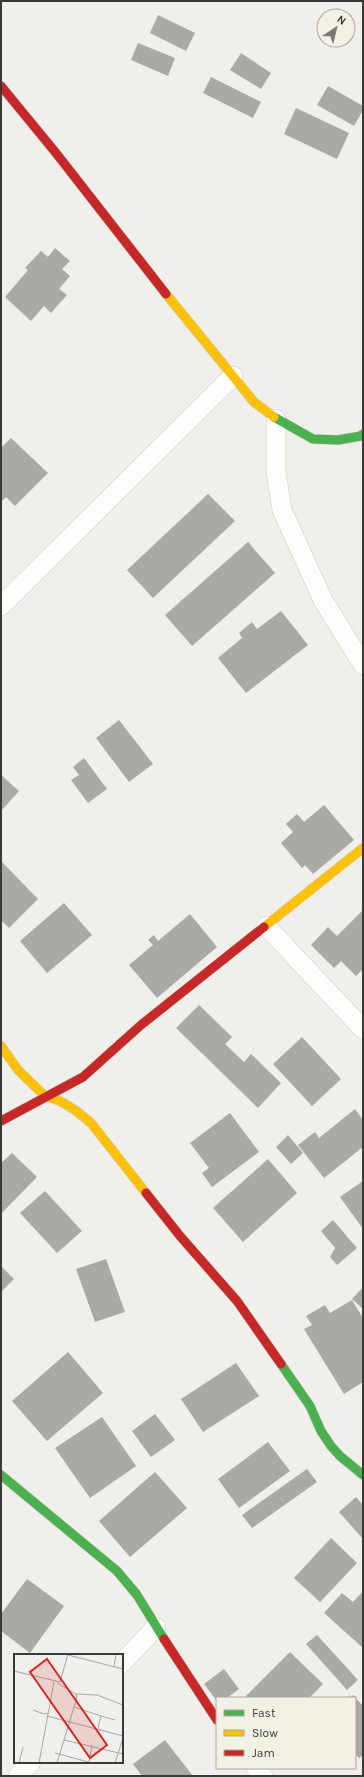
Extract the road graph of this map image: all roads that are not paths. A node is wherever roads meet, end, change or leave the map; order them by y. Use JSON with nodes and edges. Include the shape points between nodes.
{"nodes":[{"id":1,"x":1,"y":86,"type":"edge"},
{"id":2,"x":233,"y":376,"type":"junction"},
{"id":3,"x":276,"y":419,"type":"junction"},
{"id":4,"x":363,"y":434,"type":"edge"},
{"id":5,"x":1,"y":606,"type":"edge"},
{"id":6,"x":363,"y":665,"type":"edge"},
{"id":7,"x":363,"y":848,"type":"edge"},
{"id":8,"x":266,"y":926,"type":"junction"},
{"id":9,"x":363,"y":1029,"type":"edge"},
{"id":10,"x":1,"y":1046,"type":"edge"},
{"id":11,"x":45,"y":1096,"type":"junction"},
{"id":12,"x":1,"y":1121,"type":"edge"},
{"id":13,"x":363,"y":1474,"type":"edge"},
{"id":14,"x":1,"y":1475,"type":"edge"},
{"id":15,"x":156,"y":1627,"type":"junction"},
{"id":16,"x":123,"y":1662,"type":"edge"},
{"id":17,"x":216,"y":1718,"type":"edge"},
{"id":18,"x":30,"y":1763,"type":"edge"},
{"id":19,"x":18,"y":1776,"type":"edge"}],
"edges":[{"from":1,"to":2,"type":"street"},
{"from":2,"to":3,"type":"street","via":[[254,402]]},
{"from":2,"to":5,"type":"street"},
{"from":3,"to":4,"type":"street","via":[[313,439],[338,440]]},
{"from":3,"to":6,"type":"street","via":[[276,472],[282,510],[323,600]]},
{"from":7,"to":8,"type":"street"},
{"from":8,"to":9,"type":"street"},
{"from":8,"to":11,"type":"street","via":[[141,1025],[83,1076]]},
{"from":10,"to":11,"type":"street","via":[[18,1070]]},
{"from":11,"to":12,"type":"street"},
{"from":11,"to":13,"type":"street","via":[[60,1101],[91,1123],[180,1236],[237,1301],[310,1406],[331,1446]]},
{"from":14,"to":15,"type":"street","via":[[117,1571],[137,1595]]},
{"from":15,"to":16,"type":"street"},
{"from":15,"to":17,"type":"street"},
{"from":18,"to":19,"type":"street"}]}
